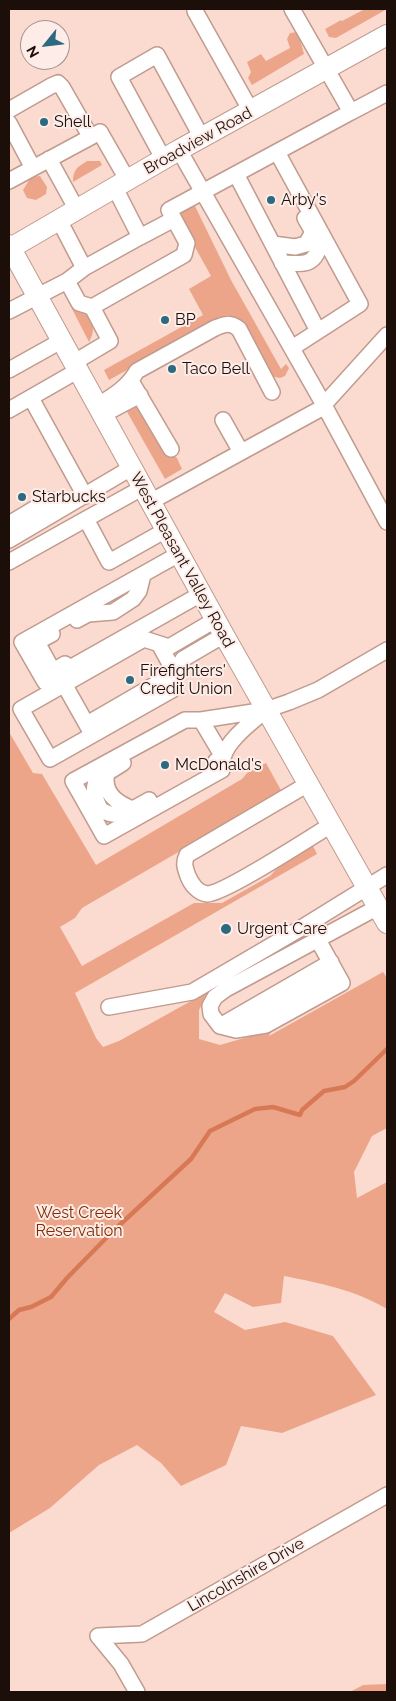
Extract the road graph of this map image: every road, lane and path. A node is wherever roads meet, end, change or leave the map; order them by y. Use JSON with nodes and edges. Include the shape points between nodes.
{"nodes":[{"id":1,"x":292,"y":9,"type":"edge"},
{"id":2,"x":195,"y":10,"type":"dead end"},
{"id":3,"x":387,"y":35,"type":"edge"},
{"id":4,"x":327,"y":69,"type":"junction"},
{"id":5,"x":387,"y":93,"type":"edge"},
{"id":6,"x":9,"y":110,"type":"edge"},
{"id":7,"x":251,"y":111,"type":"junction"},
{"id":8,"x":351,"y":112,"type":"junction"},
{"id":9,"x":9,"y":123,"type":"edge"},
{"id":10,"x":90,"y":136,"type":"junction"},
{"id":11,"x":202,"y":138,"type":"junction"},
{"id":12,"x":278,"y":152,"type":"junction"},
{"id":13,"x":172,"y":155,"type":"junction"},
{"id":14,"x":49,"y":159,"type":"junction"},
{"id":15,"x":32,"y":168,"type":"junction"},
{"id":16,"x":236,"y":174,"type":"junction"},
{"id":17,"x":290,"y":175,"type":"junction"},
{"id":18,"x":9,"y":181,"type":"edge"},
{"id":19,"x":121,"y":184,"type":"junction"},
{"id":20,"x":204,"y":193,"type":"junction"},
{"id":21,"x":77,"y":210,"type":"junction"},
{"id":22,"x":174,"y":219,"type":"junction"},
{"id":23,"x":59,"y":220,"type":"junction"},
{"id":24,"x":312,"y":232,"type":"junction"},
{"id":25,"x":140,"y":237,"type":"junction"},
{"id":26,"x":273,"y":244,"type":"junction"},
{"id":27,"x":9,"y":248,"type":"edge"},
{"id":28,"x":333,"y":254,"type":"junction"},
{"id":29,"x":84,"y":268,"type":"junction"},
{"id":30,"x":286,"y":269,"type":"junction"},
{"id":31,"x":67,"y":281,"type":"junction"},
{"id":32,"x":37,"y":297,"type":"junction"},
{"id":33,"x":92,"y":307,"type":"junction"},
{"id":34,"x":9,"y":311,"type":"edge"},
{"id":35,"x":318,"y":331,"type":"junction"},
{"id":36,"x":387,"y":335,"type":"edge"},
{"id":37,"x":61,"y":341,"type":"junction"},
{"id":38,"x":292,"y":348,"type":"junction"},
{"id":39,"x":75,"y":367,"type":"junction"},
{"id":40,"x":9,"y":370,"type":"edge"},
{"id":41,"x":131,"y":381,"type":"junction"},
{"id":42,"x":272,"y":392,"type":"dead end"},
{"id":43,"x":140,"y":395,"type":"junction"},
{"id":44,"x":31,"y":398,"type":"junction"},
{"id":45,"x":324,"y":405,"type":"junction"},
{"id":46,"x":9,"y":410,"type":"edge"},
{"id":47,"x":99,"y":411,"type":"junction"},
{"id":48,"x":223,"y":420,"type":"dead end"},
{"id":49,"x":171,"y":449,"type":"dead end"},
{"id":50,"x":241,"y":452,"type":"junction"},
{"id":51,"x":131,"y":468,"type":"junction"},
{"id":52,"x":146,"y":495,"type":"junction"},
{"id":53,"x":85,"y":496,"type":"junction"},
{"id":54,"x":71,"y":503,"type":"junction"},
{"id":55,"x":86,"y":519,"type":"junction"},
{"id":56,"x":387,"y":522,"type":"edge"},
{"id":57,"x":9,"y":524,"type":"edge"},
{"id":58,"x":166,"y":530,"type":"junction"},
{"id":59,"x":9,"y":540,"type":"edge"},
{"id":60,"x":180,"y":554,"type":"junction"},
{"id":61,"x":9,"y":562,"type":"edge"},
{"id":62,"x":201,"y":594,"type":"junction"},
{"id":63,"x":220,"y":628,"type":"junction"},
{"id":64,"x":159,"y":644,"type":"junction"},
{"id":65,"x":387,"y":650,"type":"edge"},
{"id":66,"x":176,"y":673,"type":"junction"},
{"id":67,"x":64,"y":684,"type":"junction"},
{"id":68,"x":266,"y":710,"type":"junction"},
{"id":69,"x":193,"y":720,"type":"junction"},
{"id":70,"x":90,"y":729,"type":"junction"},
{"id":71,"x":223,"y":758,"type":"junction"},
{"id":72,"x":308,"y":784,"type":"junction"},
{"id":73,"x":331,"y":826,"type":"junction"},
{"id":74,"x":387,"y":875,"type":"edge"},
{"id":75,"x":366,"y":886,"type":"junction"},
{"id":76,"x":384,"y":915,"type":"edge"},
{"id":77,"x":318,"y":940,"type":"junction"},
{"id":78,"x":333,"y":968,"type":"junction"},
{"id":79,"x":110,"y":1007,"type":"dead end"},
{"id":80,"x":220,"y":1026,"type":"junction"},
{"id":81,"x":387,"y":1495,"type":"edge"},
{"id":82,"x":137,"y":1692,"type":"edge"}],
"edges":[{"from":1,"to":4,"type":"street"},
{"from":2,"to":7,"type":"street"},
{"from":3,"to":4,"type":"main road","name":"Broadview Road"},
{"from":4,"to":7,"type":"main road","name":"Broadview Road"},
{"from":4,"to":8,"type":"street"},
{"from":5,"to":8,"type":"street"},
{"from":6,"to":10,"type":"street","via":[[58,84]]},
{"from":7,"to":11,"type":"main road","name":"Broadview Road"},
{"from":8,"to":12,"type":"street"},
{"from":9,"to":15,"type":"street"},
{"from":10,"to":14,"type":"street"},
{"from":10,"to":19,"type":"street","via":[[100,132]]},
{"from":11,"to":13,"type":"main road","name":"Broadview Road"},
{"from":11,"to":13,"type":"street","via":[[157,55],[119,77]]},
{"from":12,"to":16,"type":"street"},
{"from":12,"to":17,"type":"street"},
{"from":13,"to":19,"type":"main road","name":"Broadview Road"},
{"from":13,"to":20,"type":"street"},
{"from":14,"to":15,"type":"street"},
{"from":14,"to":21,"type":"street"},
{"from":15,"to":18,"type":"street"},
{"from":16,"to":20,"type":"street"},
{"from":16,"to":26,"type":"street"},
{"from":17,"to":24,"type":"street","via":[[290,188]]},
{"from":17,"to":28,"type":"street"},
{"from":19,"to":21,"type":"main road","name":"Broadview Road"},
{"from":19,"to":25,"type":"street"},
{"from":20,"to":22,"type":"street","via":[[169,210]]},
{"from":20,"to":38,"type":"street"},
{"from":21,"to":23,"type":"main road","name":"Broadview Road"},
{"from":22,"to":25,"type":"street"},
{"from":22,"to":33,"type":"street","via":[[187,243],[184,256]]},
{"from":23,"to":27,"type":"main road","name":"Broadview Road"},
{"from":23,"to":29,"type":"street"},
{"from":24,"to":26,"type":"street","via":[[306,244],[295,247]]},
{"from":24,"to":30,"type":"street","via":[[320,245],[317,256],[306,264]]},
{"from":25,"to":29,"type":"street"},
{"from":26,"to":30,"type":"street"},
{"from":27,"to":32,"type":"main road","name":"West Pleasant Valley Road"},
{"from":28,"to":30,"type":"street","via":[[311,272]]},
{"from":28,"to":35,"type":"street","via":[[360,304]]},
{"from":29,"to":31,"type":"street"},
{"from":30,"to":35,"type":"street"},
{"from":31,"to":32,"type":"street"},
{"from":31,"to":33,"type":"street","via":[[79,303]]},
{"from":32,"to":34,"type":"street"},
{"from":32,"to":37,"type":"main road","name":"West Pleasant Valley Road"},
{"from":33,"to":39,"type":"street","via":[[110,341]]},
{"from":35,"to":38,"type":"street"},
{"from":36,"to":45,"type":"street"},
{"from":37,"to":39,"type":"main road","name":"West Pleasant Valley Road"},
{"from":37,"to":40,"type":"street"},
{"from":38,"to":45,"type":"street"},
{"from":39,"to":44,"type":"street"},
{"from":39,"to":47,"type":"main road","name":"West Pleasant Valley Road"},
{"from":41,"to":42,"type":"street","via":[[137,371],[215,328],[232,324],[239,329]]},
{"from":41,"to":43,"type":"street"},
{"from":41,"to":47,"type":"street"},
{"from":43,"to":47,"type":"street"},
{"from":43,"to":49,"type":"street"},
{"from":44,"to":46,"type":"street"},
{"from":44,"to":53,"type":"street"},
{"from":45,"to":50,"type":"street"},
{"from":45,"to":56,"type":"street"},
{"from":47,"to":51,"type":"main road","name":"West Pleasant Valley Road"},
{"from":48,"to":50,"type":"street"},
{"from":50,"to":52,"type":"street"},
{"from":51,"to":52,"type":"main road","name":"West Pleasant Valley Road"},
{"from":51,"to":53,"type":"street"},
{"from":52,"to":55,"type":"street"},
{"from":52,"to":58,"type":"main road","name":"West Pleasant Valley Road"},
{"from":53,"to":54,"type":"street"},
{"from":54,"to":57,"type":"street","via":[[49,500]]},
{"from":54,"to":59,"type":"street"},
{"from":55,"to":58,"type":"street","via":[[110,562]]},
{"from":55,"to":61,"type":"street"},
{"from":58,"to":60,"type":"main road","name":"West Pleasant Valley Road"},
{"from":60,"to":62,"type":"main road","name":"West Pleasant Valley Road"},
{"from":60,"to":62,"type":"street","via":[[22,642],[45,682]]},
{"from":62,"to":63,"type":"main road","name":"West Pleasant Valley Road"},
{"from":63,"to":64,"type":"street","via":[[169,647]]},
{"from":63,"to":66,"type":"street","via":[[182,659]]},
{"from":63,"to":68,"type":"main road","name":"West Pleasant Valley Road"},
{"from":64,"to":66,"type":"street"},
{"from":64,"to":67,"type":"street","via":[[144,639]]},
{"from":65,"to":68,"type":"street","via":[[318,690]]},
{"from":66,"to":70,"type":"street","via":[[172,690]]},
{"from":67,"to":70,"type":"street"},
{"from":67,"to":70,"type":"street","via":[[21,709],[50,759]]},
{"from":68,"to":69,"type":"street"},
{"from":68,"to":71,"type":"street","via":[[228,746]]},
{"from":68,"to":72,"type":"main road","name":"West Pleasant Valley Road"},
{"from":69,"to":71,"type":"street"},
{"from":69,"to":71,"type":"street","via":[[107,772],[108,793],[124,806],[133,808]]},
{"from":69,"to":71,"type":"street","via":[[73,781],[104,836],[222,770]]},
{"from":72,"to":73,"type":"main road","name":"West Pleasant Valley Road"},
{"from":72,"to":73,"type":"street","via":[[187,855],[184,868],[190,881],[206,894],[216,892]]},
{"from":73,"to":75,"type":"main road","name":"West Pleasant Valley Road"},
{"from":74,"to":75,"type":"street"},
{"from":75,"to":76,"type":"main road","name":"West Pleasant Valley Road"},
{"from":75,"to":79,"type":"street","via":[[192,992]]},
{"from":76,"to":77,"type":"street"},
{"from":77,"to":78,"type":"street"},
{"from":77,"to":80,"type":"street","via":[[215,997],[210,1006],[211,1014]]},
{"from":78,"to":80,"type":"street"},
{"from":78,"to":80,"type":"street","via":[[342,983],[266,1025],[236,1030]]},
{"from":81,"to":82,"type":"street","name":"Lincolnshire Drive","via":[[142,1634],[98,1636],[121,1664]]}]}
